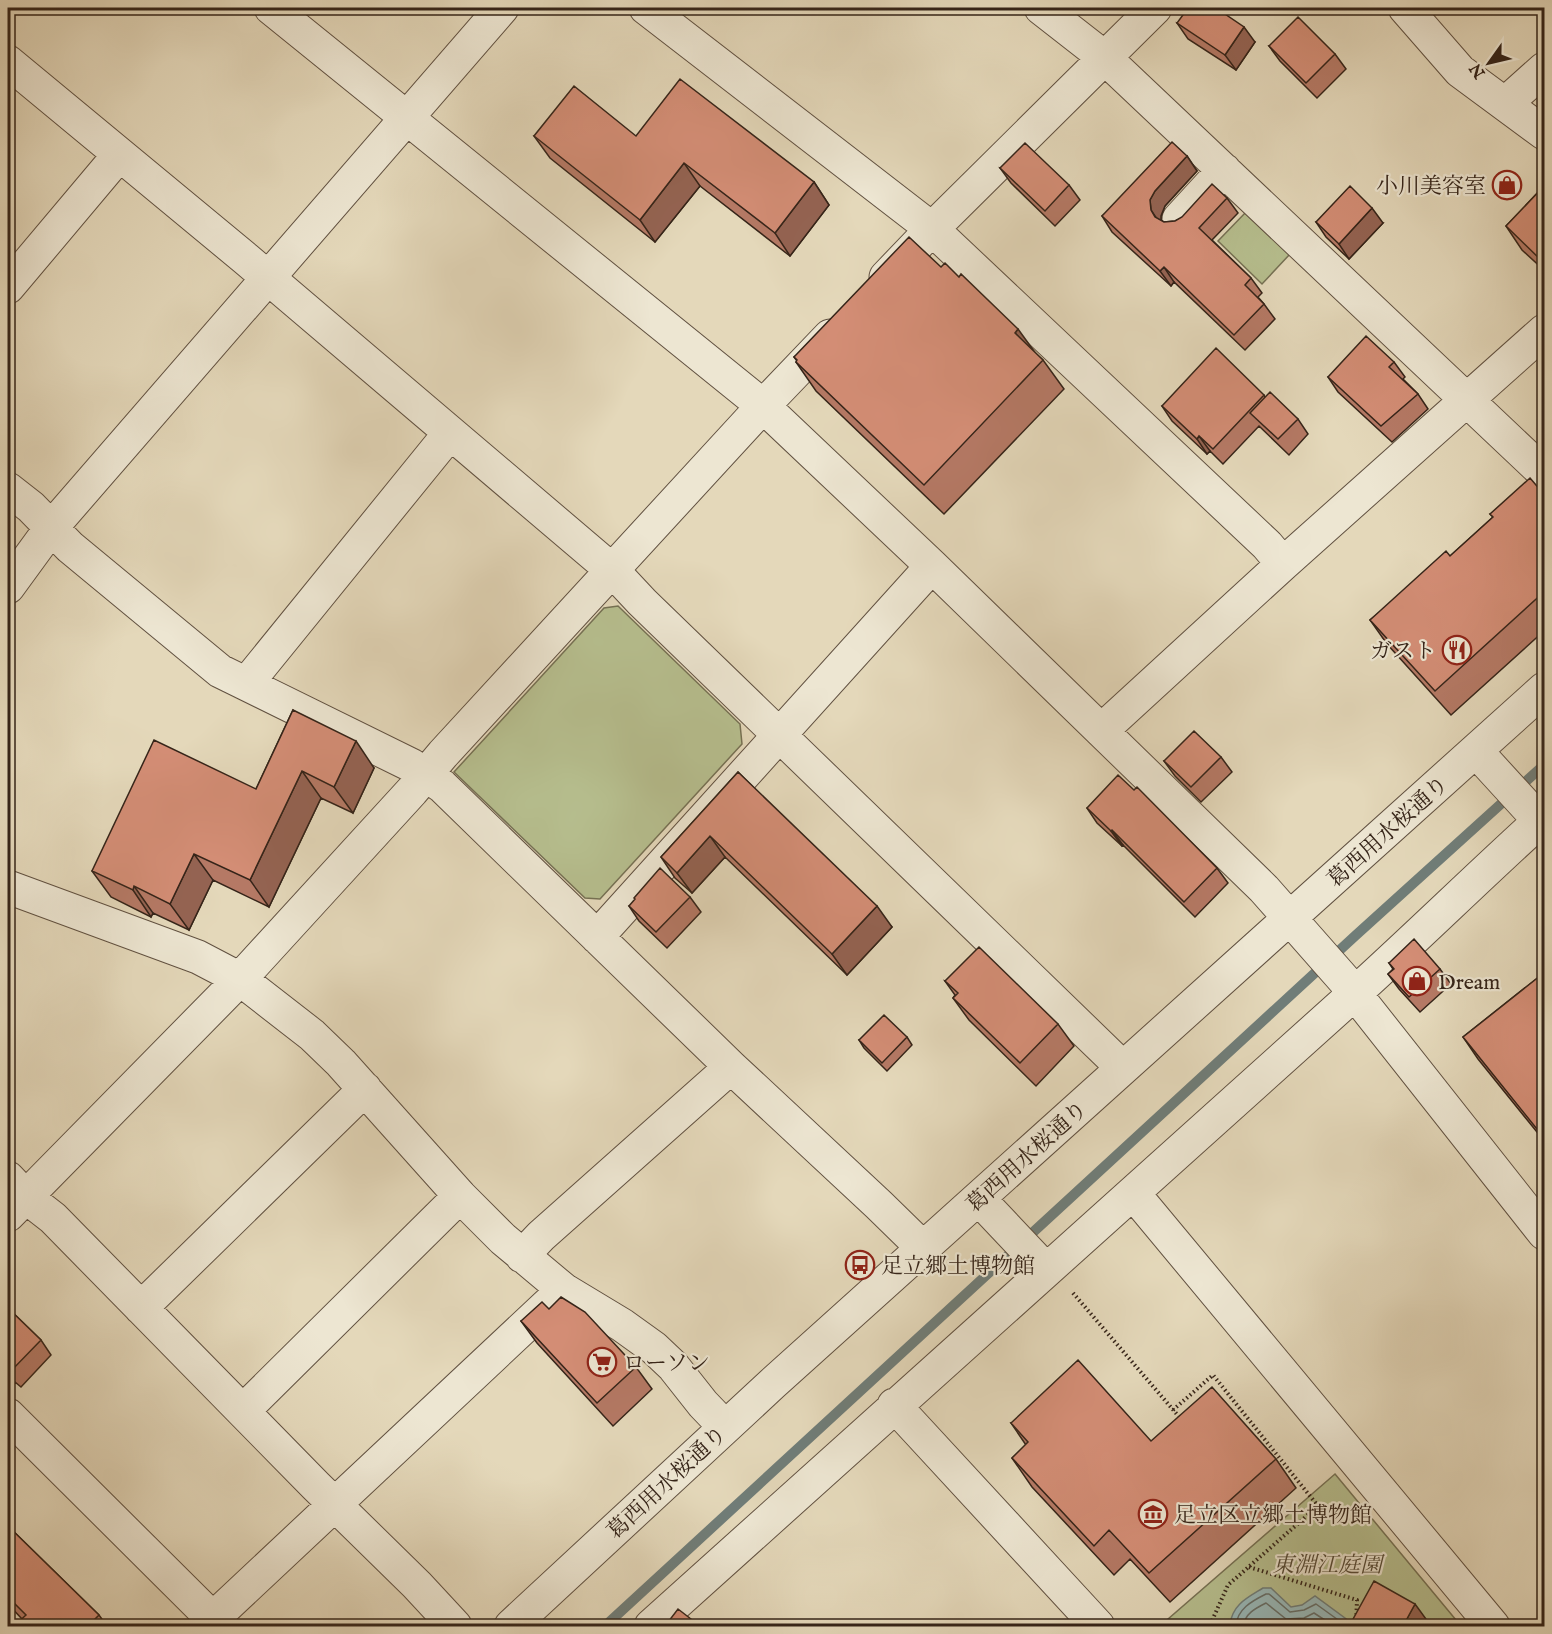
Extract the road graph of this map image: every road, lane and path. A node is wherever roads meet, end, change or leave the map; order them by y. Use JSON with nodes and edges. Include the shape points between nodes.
{"nodes":[{"id":1,"x":271,"y":8,"type":"edge"},
{"id":2,"x":502,"y":8,"type":"edge"},
{"id":3,"x":646,"y":8,"type":"edge"},
{"id":4,"x":1041,"y":8,"type":"edge"},
{"id":5,"x":1155,"y":8,"type":"edge"},
{"id":6,"x":1405,"y":8,"type":"edge"},
{"id":7,"x":1105,"y":58,"type":"junction"},
{"id":8,"x":8,"y":62,"type":"edge"},
{"id":9,"x":1545,"y":69,"type":"edge"},
{"id":10,"x":1506,"y":103,"type":"junction"},
{"id":11,"x":407,"y":116,"type":"junction"},
{"id":12,"x":1545,"y":133,"type":"edge"},
{"id":13,"x":119,"y":155,"type":"junction"},
{"id":14,"x":1224,"y":170,"type":"junction"},
{"id":15,"x":1179,"y":219,"type":"edge"},
{"id":16,"x":932,"y":229,"type":"junction"},
{"id":17,"x":268,"y":278,"type":"junction"},
{"id":18,"x":8,"y":287,"type":"edge"},
{"id":19,"x":1545,"y":331,"type":"edge"},
{"id":20,"x":1467,"y":399,"type":"junction"},
{"id":21,"x":763,"y":406,"type":"junction"},
{"id":22,"x":450,"y":433,"type":"junction"},
{"id":23,"x":1545,"y":473,"type":"edge"},
{"id":24,"x":8,"y":489,"type":"edge"},
{"id":25,"x":51,"y":528,"type":"junction"},
{"id":26,"x":1283,"y":564,"type":"junction"},
{"id":27,"x":932,"y":566,"type":"junction"},
{"id":28,"x":613,"y":571,"type":"junction"},
{"id":29,"x":8,"y":587,"type":"edge"},
{"id":30,"x":247,"y":683,"type":"junction"},
{"id":31,"x":1545,"y":689,"type":"edge"},
{"id":32,"x":1102,"y":730,"type":"junction"},
{"id":33,"x":779,"y":736,"type":"junction"},
{"id":34,"x":1484,"y":760,"type":"junction"},
{"id":35,"x":427,"y":774,"type":"junction"},
{"id":36,"x":1539,"y":817,"type":"edge"},
{"id":37,"x":8,"y":887,"type":"edge"},
{"id":38,"x":1299,"y":928,"type":"junction"},
{"id":39,"x":597,"y":937,"type":"junction"},
{"id":40,"x":240,"y":979,"type":"junction"},
{"id":41,"x":1349,"y":987,"type":"junction"},
{"id":42,"x":730,"y":1067,"type":"junction"},
{"id":43,"x":1123,"y":1068,"type":"junction"},
{"id":44,"x":365,"y":1089,"type":"junction"},
{"id":45,"x":1133,"y":1193,"type":"junction"},
{"id":46,"x":460,"y":1196,"type":"junction"},
{"id":47,"x":14,"y":1197,"type":"edge"},
{"id":48,"x":979,"y":1199,"type":"junction"},
{"id":49,"x":1545,"y":1233,"type":"edge"},
{"id":50,"x":923,"y":1248,"type":"junction"},
{"id":51,"x":522,"y":1256,"type":"junction"},
{"id":52,"x":1056,"y":1278,"type":"junction"},
{"id":53,"x":564,"y":1290,"type":"junction"},
{"id":54,"x":141,"y":1308,"type":"junction"},
{"id":55,"x":894,"y":1406,"type":"junction"},
{"id":56,"x":1173,"y":1410,"type":"junction"},
{"id":57,"x":243,"y":1411,"type":"junction"},
{"id":58,"x":8,"y":1415,"type":"edge"},
{"id":59,"x":1187,"y":1426,"type":"edge"},
{"id":60,"x":725,"y":1428,"type":"junction"},
{"id":61,"x":336,"y":1506,"type":"junction"},
{"id":62,"x":1249,"y":1567,"type":"junction"},
{"id":63,"x":209,"y":1623,"type":"edge"},
{"id":64,"x":455,"y":1626,"type":"edge"},
{"id":65,"x":511,"y":1626,"type":"edge"},
{"id":66,"x":651,"y":1626,"type":"edge"},
{"id":67,"x":1098,"y":1626,"type":"edge"},
{"id":68,"x":1214,"y":1626,"type":"edge"},
{"id":69,"x":1356,"y":1626,"type":"edge"},
{"id":70,"x":1493,"y":1626,"type":"edge"}],
"edges":[{"from":1,"to":11,"type":"street"},
{"from":2,"to":11,"type":"street"},
{"from":3,"to":16,"type":"street"},
{"from":4,"to":7,"type":"street"},
{"from":5,"to":7,"type":"street"},
{"from":6,"to":10,"type":"street","via":[[1460,72]]},
{"from":7,"to":14,"type":"street"},
{"from":7,"to":16,"type":"street"},
{"from":8,"to":13,"type":"street"},
{"from":9,"to":10,"type":"street"},
{"from":10,"to":12,"type":"street"},
{"from":11,"to":17,"type":"street"},
{"from":11,"to":21,"type":"street"},
{"from":13,"to":17,"type":"street"},
{"from":13,"to":18,"type":"street"},
{"from":14,"to":15,"type":"street"},
{"from":14,"to":20,"type":"street"},
{"from":16,"to":21,"type":"street"},
{"from":16,"to":26,"type":"street"},
{"from":17,"to":22,"type":"street"},
{"from":17,"to":25,"type":"street"},
{"from":19,"to":20,"type":"street"},
{"from":20,"to":23,"type":"street"},
{"from":20,"to":26,"type":"street"},
{"from":21,"to":27,"type":"street"},
{"from":21,"to":28,"type":"street"},
{"from":22,"to":28,"type":"street"},
{"from":22,"to":30,"type":"street"},
{"from":24,"to":25,"type":"street"},
{"from":25,"to":29,"type":"street"},
{"from":25,"to":30,"type":"street","via":[[220,671]]},
{"from":26,"to":32,"type":"street"},
{"from":27,"to":32,"type":"street"},
{"from":27,"to":33,"type":"street"},
{"from":28,"to":33,"type":"street"},
{"from":28,"to":35,"type":"street"},
{"from":30,"to":35,"type":"street"},
{"from":31,"to":34,"type":"street","name":"葛西用水桜通り"},
{"from":32,"to":38,"type":"street"},
{"from":33,"to":39,"type":"street"},
{"from":33,"to":43,"type":"street"},
{"from":34,"to":36,"type":"street"},
{"from":34,"to":38,"type":"street","name":"葛西用水桜通り"},
{"from":35,"to":39,"type":"street"},
{"from":35,"to":40,"type":"street"},
{"from":36,"to":41,"type":"street"},
{"from":37,"to":40,"type":"street","via":[[198,957]]},
{"from":38,"to":41,"type":"street"},
{"from":38,"to":43,"type":"street","name":"葛西用水桜通り"},
{"from":39,"to":42,"type":"street"},
{"from":40,"to":44,"type":"street","via":[[312,1035]]},
{"from":40,"to":47,"type":"street"},
{"from":41,"to":45,"type":"street"},
{"from":41,"to":49,"type":"street"},
{"from":42,"to":50,"type":"street"},
{"from":42,"to":51,"type":"street"},
{"from":43,"to":48,"type":"street","name":"葛西用水桜通り"},
{"from":44,"to":46,"type":"street"},
{"from":44,"to":54,"type":"street"},
{"from":45,"to":52,"type":"street"},
{"from":45,"to":70,"type":"street"},
{"from":46,"to":51,"type":"street"},
{"from":46,"to":57,"type":"street"},
{"from":47,"to":54,"type":"street","via":[[53,1218]]},
{"from":48,"to":50,"type":"street","name":"葛西用水桜通り"},
{"from":48,"to":52,"type":"street"},
{"from":50,"to":60,"type":"street","name":"葛西用水桜通り"},
{"from":51,"to":53,"type":"street"},
{"from":52,"to":55,"type":"street"},
{"from":52,"to":56,"type":"path"},
{"from":53,"to":60,"type":"street","via":[[654,1348],[674,1366]]},
{"from":53,"to":61,"type":"street"},
{"from":54,"to":57,"type":"street"},
{"from":55,"to":66,"type":"street"},
{"from":55,"to":67,"type":"street"},
{"from":56,"to":59,"type":"path"},
{"from":56,"to":62,"type":"path","via":[[1213,1376],[1318,1506]]},
{"from":57,"to":61,"type":"street"},
{"from":58,"to":63,"type":"street"},
{"from":60,"to":65,"type":"street","name":"葛西用水桜通り"},
{"from":61,"to":63,"type":"street"},
{"from":61,"to":64,"type":"street"},
{"from":62,"to":68,"type":"path","via":[[1228,1585],[1211,1623]]},
{"from":62,"to":69,"type":"path","via":[[1357,1600]]}]}
